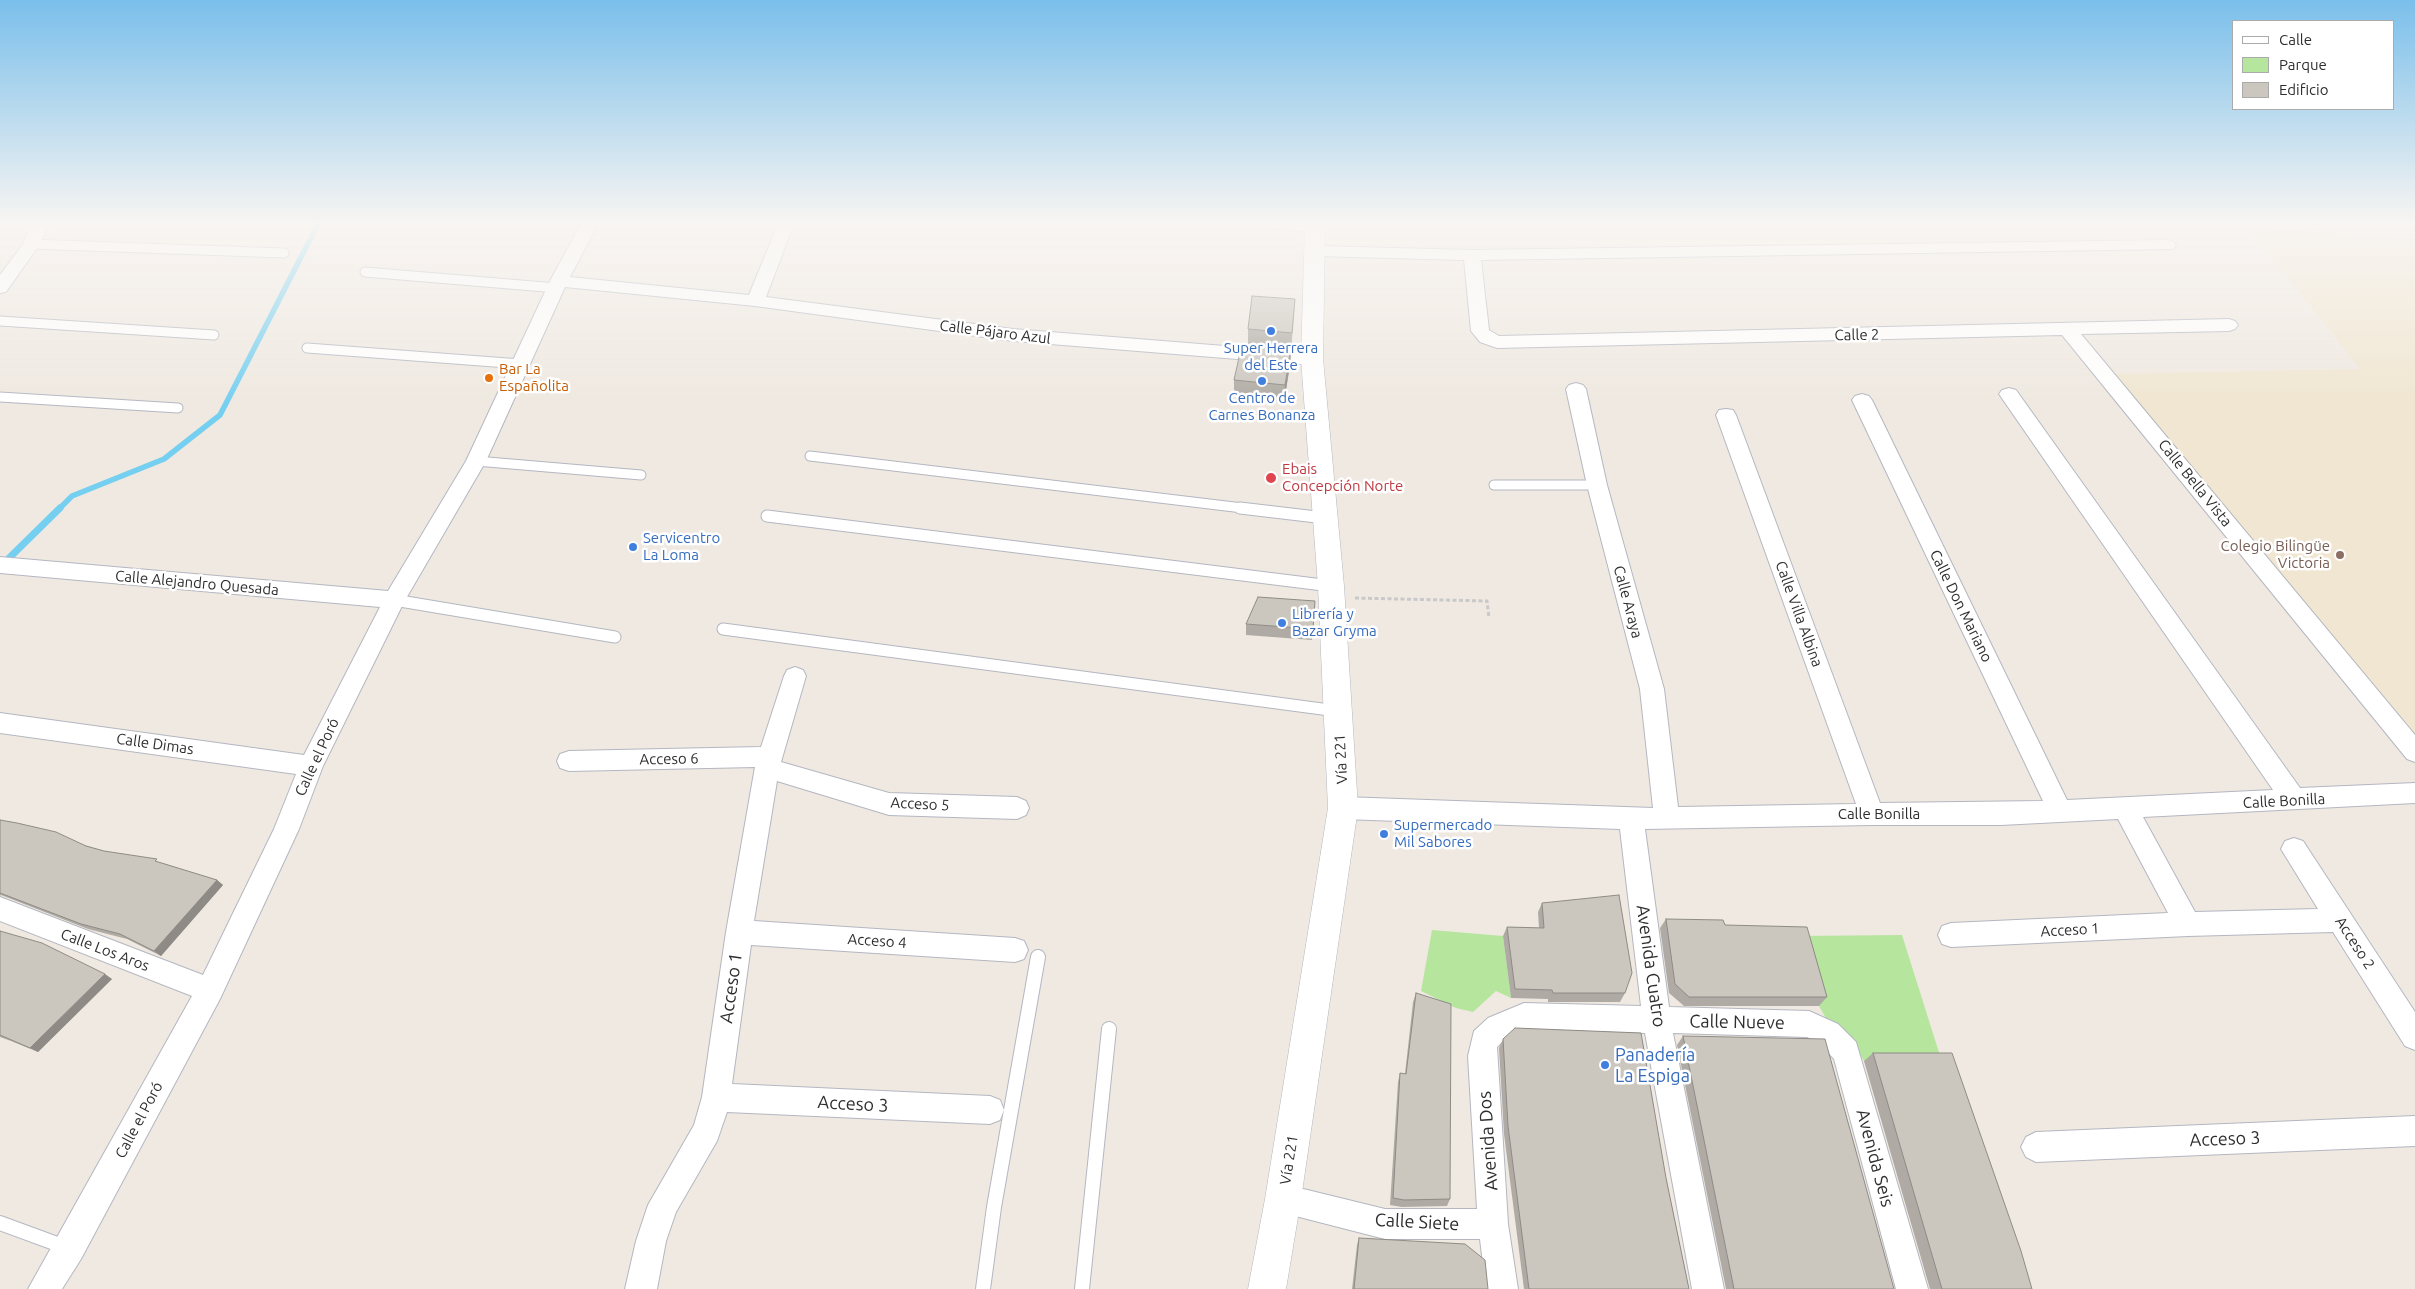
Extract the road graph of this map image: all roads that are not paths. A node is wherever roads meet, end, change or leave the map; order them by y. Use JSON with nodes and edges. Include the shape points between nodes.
{"nodes":[{"id":1,"x":558,"y":284,"type":"edge"},
{"id":2,"x":560,"y":284,"type":"edge"},
{"id":3,"x":762,"y":284,"type":"edge"},
{"id":4,"x":1314,"y":284,"type":"edge"},
{"id":5,"x":1475,"y":284,"type":"edge"},
{"id":6,"x":755,"y":301,"type":"junction"},
{"id":7,"x":0,"y":321,"type":"edge"},
{"id":8,"x":2228,"y":326,"type":"dead end"},
{"id":9,"x":2069,"y":331,"type":"junction"},
{"id":10,"x":214,"y":335,"type":"dead end"},
{"id":11,"x":307,"y":348,"type":"dead end"},
{"id":12,"x":1312,"y":359,"type":"junction"},
{"id":13,"x":521,"y":364,"type":"junction"},
{"id":14,"x":1576,"y":389,"type":"dead end"},
{"id":15,"x":2009,"y":394,"type":"dead end"},
{"id":16,"x":0,"y":397,"type":"edge"},
{"id":17,"x":1862,"y":400,"type":"dead end"},
{"id":18,"x":178,"y":408,"type":"dead end"},
{"id":19,"x":1726,"y":415,"type":"dead end"},
{"id":20,"x":810,"y":456,"type":"dead end"},
{"id":21,"x":476,"y":462,"type":"junction"},
{"id":22,"x":641,"y":475,"type":"dead end"},
{"id":23,"x":1494,"y":485,"type":"dead end"},
{"id":24,"x":1597,"y":485,"type":"junction"},
{"id":25,"x":767,"y":516,"type":"dead end"},
{"id":26,"x":1325,"y":518,"type":"junction"},
{"id":27,"x":0,"y":565,"type":"edge"},
{"id":28,"x":1331,"y":592,"type":"junction"},
{"id":29,"x":394,"y":600,"type":"junction"},
{"id":30,"x":723,"y":629,"type":"dead end"},
{"id":31,"x":615,"y":637,"type":"dead end"},
{"id":32,"x":795,"y":676,"type":"dead end"},
{"id":33,"x":1338,"y":712,"type":"junction"},
{"id":34,"x":0,"y":723,"type":"edge"},
{"id":35,"x":2415,"y":752,"type":"edge"},
{"id":36,"x":569,"y":762,"type":"dead end"},
{"id":37,"x":768,"y":762,"type":"junction"},
{"id":38,"x":311,"y":766,"type":"junction"},
{"id":39,"x":2415,"y":793,"type":"edge"},
{"id":40,"x":2294,"y":800,"type":"junction"},
{"id":41,"x":1017,"y":808,"type":"dead end"},
{"id":42,"x":1343,"y":808,"type":"junction"},
{"id":43,"x":2125,"y":808,"type":"junction"},
{"id":44,"x":2060,"y":811,"type":"junction"},
{"id":45,"x":1872,"y":814,"type":"junction"},
{"id":46,"x":1667,"y":818,"type":"junction"},
{"id":47,"x":1632,"y":819,"type":"junction"},
{"id":48,"x":2294,"y":849,"type":"dead end"},
{"id":49,"x":0,"y":909,"type":"edge"},
{"id":50,"x":2340,"y":920,"type":"junction"},
{"id":51,"x":2188,"y":924,"type":"junction"},
{"id":52,"x":739,"y":932,"type":"junction"},
{"id":53,"x":1951,"y":935,"type":"dead end"},
{"id":54,"x":1027,"y":953,"type":"joint"},
{"id":55,"x":210,"y":990,"type":"junction"},
{"id":56,"x":1524,"y":1016,"type":"joint"},
{"id":57,"x":1657,"y":1021,"type":"junction"},
{"id":58,"x":1109,"y":1030,"type":"dead end"},
{"id":59,"x":1828,"y":1033,"type":"joint"},
{"id":60,"x":2415,"y":1037,"type":"edge"},
{"id":61,"x":716,"y":1098,"type":"junction"},
{"id":62,"x":990,"y":1110,"type":"dead end"},
{"id":63,"x":2415,"y":1131,"type":"edge"},
{"id":64,"x":2036,"y":1147,"type":"dead end"},
{"id":65,"x":1283,"y":1199,"type":"junction"},
{"id":66,"x":0,"y":1223,"type":"edge"},
{"id":67,"x":1493,"y":1224,"type":"junction"},
{"id":68,"x":70,"y":1248,"type":"junction"},
{"id":69,"x":44,"y":1289,"type":"edge"},
{"id":70,"x":641,"y":1289,"type":"edge"},
{"id":71,"x":983,"y":1289,"type":"edge"},
{"id":72,"x":1082,"y":1289,"type":"edge"},
{"id":73,"x":1267,"y":1289,"type":"edge"},
{"id":74,"x":1502,"y":1289,"type":"edge"},
{"id":75,"x":1708,"y":1289,"type":"edge"},
{"id":76,"x":1912,"y":1289,"type":"edge"}],
"edges":[{"from":1,"to":13,"type":"street","name":"Calle el Poró"},
{"from":2,"to":6,"type":"street","name":"Calle Pájaro Azul"},
{"from":3,"to":6,"type":"street"},
{"from":4,"to":12,"type":"main road","name":"Vía 221"},
{"from":5,"to":9,"type":"street","name":"Calle 2","via":[[1480,331],[1486,338],[1497,342]]},
{"from":6,"to":12,"type":"street","name":"Calle Pájaro Azul","via":[[1014,335]]},
{"from":7,"to":10,"type":"lane"},
{"from":8,"to":9,"type":"street","name":"Calle 2"},
{"from":9,"to":35,"type":"street","name":"Calle Bella Vista"},
{"from":11,"to":13,"type":"lane"},
{"from":12,"to":26,"type":"main road","name":"Vía 221"},
{"from":13,"to":21,"type":"street","name":"Calle el Poró"},
{"from":14,"to":24,"type":"street","name":"Calle Araya"},
{"from":15,"to":40,"type":"street"},
{"from":16,"to":18,"type":"lane"},
{"from":17,"to":44,"type":"street","name":"Calle Don Mariano"},
{"from":19,"to":45,"type":"street","name":"Calle Villa Albina"},
{"from":20,"to":26,"type":"lane"},
{"from":21,"to":22,"type":"lane"},
{"from":21,"to":29,"type":"street","name":"Calle el Poró"},
{"from":23,"to":24,"type":"lane"},
{"from":24,"to":46,"type":"street","name":"Calle Araya","via":[[1652,689]]},
{"from":25,"to":28,"type":"lane","via":[[1162,564]]},
{"from":26,"to":28,"type":"main road","name":"Vía 221"},
{"from":27,"to":29,"type":"street","name":"Calle Alejandro Quesada"},
{"from":28,"to":33,"type":"main road","name":"Vía 221"},
{"from":29,"to":31,"type":"lane"},
{"from":29,"to":38,"type":"street","name":"Calle el Poró"},
{"from":30,"to":33,"type":"lane"},
{"from":32,"to":37,"type":"street","name":"Acceso 1"},
{"from":33,"to":42,"type":"main road","name":"Vía 221"},
{"from":34,"to":38,"type":"street","name":"Calle Dimas"},
{"from":36,"to":37,"type":"street","name":"Acceso 6"},
{"from":37,"to":41,"type":"street","name":"Acceso 5","via":[[889,804]]},
{"from":37,"to":52,"type":"street","name":"Acceso 1"},
{"from":38,"to":55,"type":"street","name":"Calle el Poró","via":[[286,829]]},
{"from":39,"to":40,"type":"street","name":"Calle Bonilla"},
{"from":40,"to":43,"type":"street","name":"Calle Bonilla"},
{"from":42,"to":47,"type":"street","name":"Calle Bonilla"},
{"from":42,"to":65,"type":"main road","name":"Vía 221"},
{"from":43,"to":44,"type":"street","name":"Calle Bonilla"},
{"from":43,"to":51,"type":"street"},
{"from":44,"to":45,"type":"street","name":"Calle Bonilla"},
{"from":45,"to":46,"type":"street","name":"Calle Bonilla"},
{"from":46,"to":47,"type":"street","name":"Calle Bonilla"},
{"from":47,"to":57,"type":"street","name":"Avenida Cuatro"},
{"from":48,"to":50,"type":"street","name":"Acceso 2"},
{"from":49,"to":55,"type":"street","name":"Calle Los Aros"},
{"from":50,"to":51,"type":"street","name":"Acceso 1"},
{"from":50,"to":60,"type":"street","name":"Acceso 2"},
{"from":51,"to":53,"type":"street","name":"Acceso 1"},
{"from":52,"to":54,"type":"street","name":"Acceso 4"},
{"from":52,"to":61,"type":"street","name":"Acceso 1"},
{"from":54,"to":71,"type":"lane"},
{"from":55,"to":68,"type":"street","name":"Calle el Poró"},
{"from":56,"to":57,"type":"street","name":"Calle Nueve"},
{"from":56,"to":67,"type":"street","name":"Avenida Dos","via":[[1498,1027],[1484,1041],[1482,1056]]},
{"from":57,"to":59,"type":"street","name":"Calle Nueve","via":[[1809,1024]]},
{"from":57,"to":75,"type":"street","name":"Avenida Cuatro"},
{"from":58,"to":72,"type":"lane"},
{"from":59,"to":76,"type":"street","name":"Avenida Seis","via":[[1846,1052]]},
{"from":61,"to":62,"type":"street","name":"Acceso 3"},
{"from":61,"to":70,"type":"street","name":"Acceso 1","via":[[707,1131],[663,1205]]},
{"from":63,"to":64,"type":"street","name":"Acceso 3"},
{"from":65,"to":67,"type":"street","name":"Calle Siete","via":[[1384,1224]]},
{"from":65,"to":73,"type":"main road","name":"Vía 221"},
{"from":66,"to":68,"type":"lane"},
{"from":67,"to":74,"type":"street","name":"Avenida Dos"},
{"from":68,"to":69,"type":"street","name":"Calle el Poró"}]}
